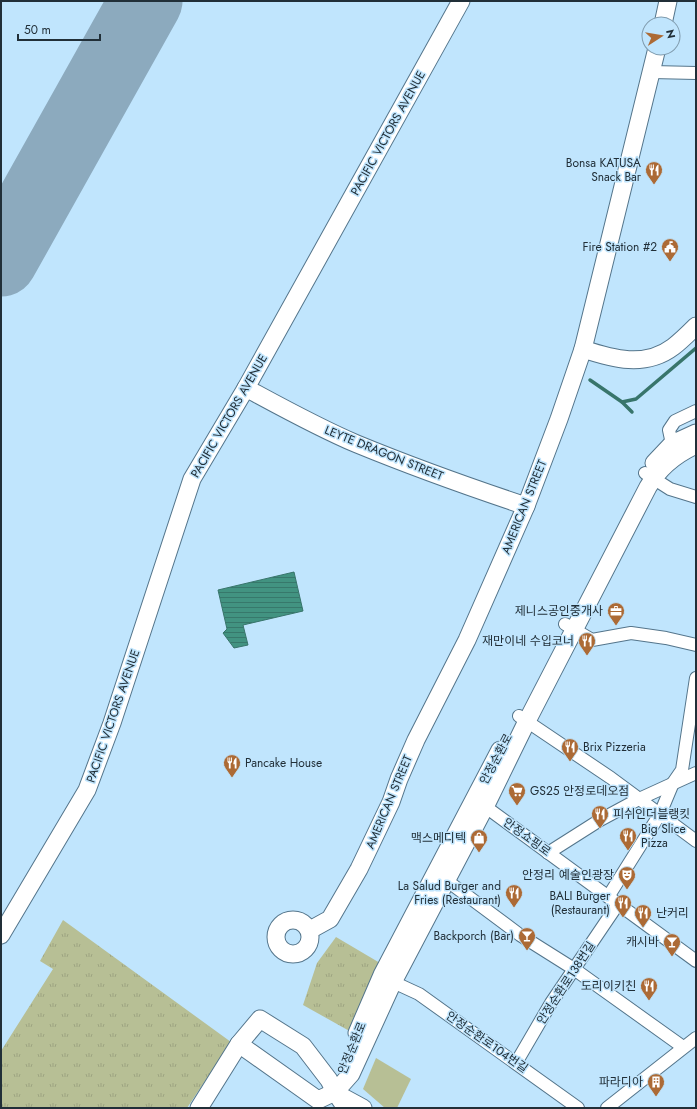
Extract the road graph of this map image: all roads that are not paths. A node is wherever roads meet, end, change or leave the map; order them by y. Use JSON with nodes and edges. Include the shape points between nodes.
{"nodes":[{"id":1,"x":461,"y":1,"type":"edge"},
{"id":2,"x":668,"y":1,"type":"edge"},
{"id":3,"x":665,"y":16,"type":"edge"},
{"id":4,"x":655,"y":56,"type":"edge"},
{"id":5,"x":652,"y":72,"type":"junction"},
{"id":6,"x":696,"y":73,"type":"edge"},
{"id":7,"x":696,"y":326,"type":"edge"},
{"id":8,"x":583,"y":349,"type":"junction"},
{"id":9,"x":246,"y":388,"type":"junction"},
{"id":10,"x":696,"y":411,"type":"edge"},
{"id":11,"x":696,"y":433,"type":"edge"},
{"id":12,"x":672,"y":444,"type":"junction"},
{"id":13,"x":696,"y":445,"type":"edge"},
{"id":14,"x":649,"y":476,"type":"junction"},
{"id":15,"x":696,"y":497,"type":"edge"},
{"id":16,"x":526,"y":506,"type":"junction"},
{"id":17,"x":570,"y":627,"type":"junction"},
{"id":18,"x":696,"y":645,"type":"edge"},
{"id":19,"x":696,"y":678,"type":"edge"},
{"id":20,"x":523,"y":718,"type":"junction"},
{"id":21,"x":696,"y":773,"type":"edge"},
{"id":22,"x":672,"y":783,"type":"junction"},
{"id":23,"x":639,"y":799,"type":"junction"},
{"id":24,"x":480,"y":803,"type":"junction"},
{"id":25,"x":660,"y":814,"type":"junction"},
{"id":26,"x":696,"y":841,"type":"edge"},
{"id":27,"x":548,"y":853,"type":"junction"},
{"id":28,"x":446,"y":880,"type":"junction"},
{"id":29,"x":608,"y":897,"type":"junction"},
{"id":30,"x":618,"y":904,"type":"junction"},
{"id":31,"x":310,"y":930,"type":"dead end"},
{"id":32,"x":1,"y":935,"type":"edge"},
{"id":33,"x":696,"y":961,"type":"edge"},
{"id":34,"x":574,"y":969,"type":"junction"},
{"id":35,"x":393,"y":982,"type":"junction"},
{"id":36,"x":696,"y":1038,"type":"edge"},
{"id":37,"x":240,"y":1044,"type":"junction"},
{"id":38,"x":683,"y":1047,"type":"junction"},
{"id":39,"x":516,"y":1062,"type":"junction"},
{"id":40,"x":335,"y":1092,"type":"junction"},
{"id":41,"x":199,"y":1108,"type":"edge"},
{"id":42,"x":328,"y":1108,"type":"edge"},
{"id":43,"x":346,"y":1108,"type":"edge"},
{"id":44,"x":363,"y":1108,"type":"edge"},
{"id":45,"x":578,"y":1108,"type":"edge"},
{"id":46,"x":606,"y":1108,"type":"edge"}],
"edges":[{"from":1,"to":9,"type":"main road","name":"PACIFIC VICTORS AVENUE"},
{"from":2,"to":3,"type":"main road"},
{"from":4,"to":5,"type":"main road","name":"AMERICAN STREET"},
{"from":5,"to":6,"type":"street"},
{"from":5,"to":8,"type":"main road","name":"AMERICAN STREET"},
{"from":7,"to":8,"type":"main road","via":[[672,348],[649,359],[621,360]]},
{"from":8,"to":16,"type":"main road","name":"AMERICAN STREET"},
{"from":9,"to":16,"type":"main road","name":"LEYTE DRAGON STREET","via":[[356,444]]},
{"from":9,"to":32,"type":"main road","name":"PACIFIC VICTORS AVENUE","via":[[192,480],[112,723],[87,790]]},
{"from":10,"to":12,"type":"street","via":[[675,421],[669,430]]},
{"from":11,"to":12,"type":"main road","name":"안정순환로"},
{"from":12,"to":14,"type":"main road","name":"안정순환로","via":[[659,456]]},
{"from":13,"to":14,"type":"main road","name":"안정순환로"},
{"from":14,"to":15,"type":"street","via":[[670,489]]},
{"from":14,"to":17,"type":"main road","name":"안정순환로","via":[[631,494]]},
{"from":16,"to":31,"type":"main road","name":"AMERICAN STREET","via":[[467,640],[416,740],[391,802],[359,869],[330,919]]},
{"from":17,"to":18,"type":"street","via":[[592,640],[631,633]]},
{"from":17,"to":20,"type":"main road","name":"안정순환로"},
{"from":19,"to":22,"type":"street","via":[[682,770]]},
{"from":20,"to":23,"type":"street"},
{"from":20,"to":24,"type":"main road","name":"안정순환로"},
{"from":21,"to":22,"type":"street"},
{"from":22,"to":23,"type":"street"},
{"from":22,"to":25,"type":"street"},
{"from":23,"to":25,"type":"street"},
{"from":23,"to":27,"type":"street"},
{"from":24,"to":27,"type":"street","name":"안정쇼핑로"},
{"from":24,"to":28,"type":"main road","name":"안정순환로"},
{"from":24,"to":40,"type":"main road","name":"안정순환로","via":[[436,874],[382,975]]},
{"from":25,"to":26,"type":"street"},
{"from":25,"to":29,"type":"street"},
{"from":27,"to":29,"type":"street","name":"안정쇼핑로"},
{"from":28,"to":34,"type":"street","via":[[520,935]]},
{"from":28,"to":35,"type":"main road","name":"안정순환로"},
{"from":29,"to":30,"type":"street","name":"안정쇼핑로"},
{"from":30,"to":33,"type":"street","name":"안정쇼핑로"},
{"from":30,"to":34,"type":"street","name":"안정순환로138번길"},
{"from":34,"to":38,"type":"street"},
{"from":34,"to":39,"type":"street","name":"안정순환로138번길"},
{"from":35,"to":39,"type":"street","name":"안정순환로104번길","via":[[419,994]]},
{"from":35,"to":40,"type":"main road","name":"안정순환로","via":[[352,1074]]},
{"from":36,"to":38,"type":"street"},
{"from":37,"to":40,"type":"main road","via":[[318,1100]]},
{"from":37,"to":40,"type":"main road","via":[[260,1018],[303,1046]]},
{"from":37,"to":41,"type":"main road"},
{"from":38,"to":46,"type":"street"},
{"from":39,"to":45,"type":"street","name":"안정순환로104번길"},
{"from":40,"to":42,"type":"main road","name":"안정순환로"},
{"from":40,"to":43,"type":"main road"},
{"from":40,"to":44,"type":"main road"}]}
